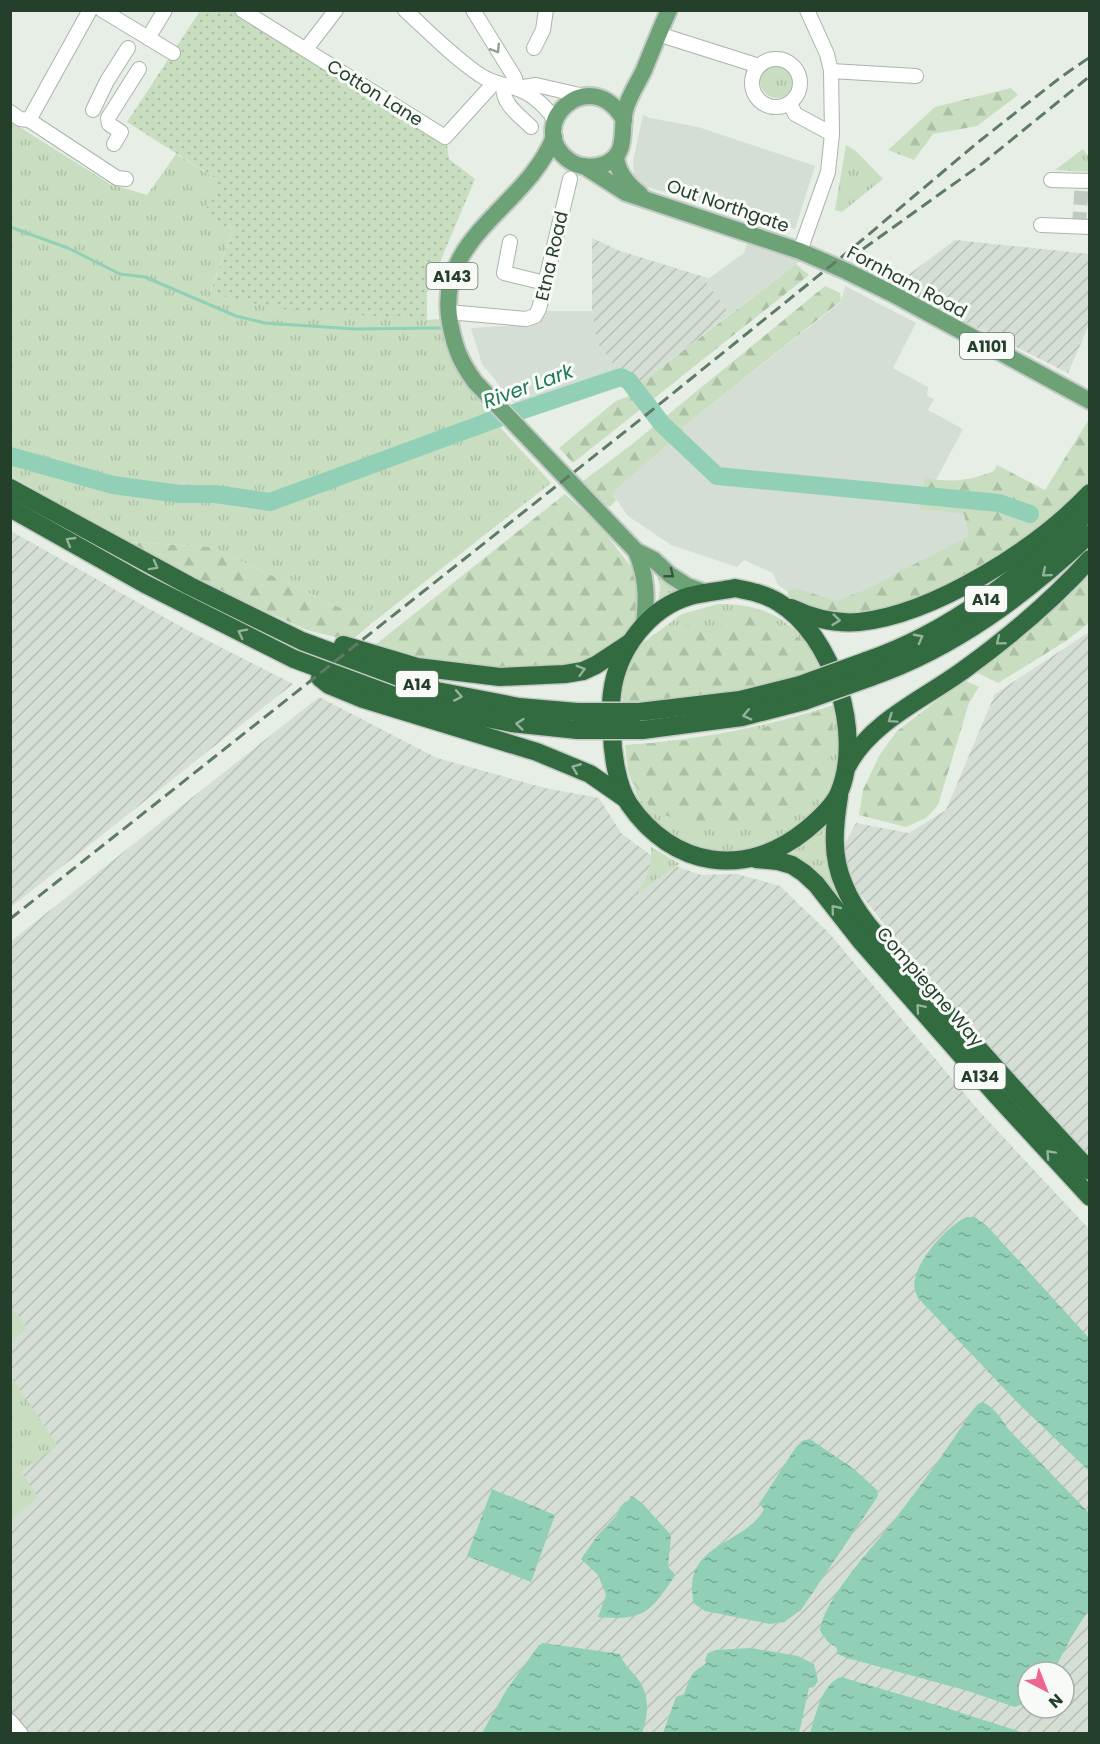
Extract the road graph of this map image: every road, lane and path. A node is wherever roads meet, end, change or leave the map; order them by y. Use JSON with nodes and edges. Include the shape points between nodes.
{"nodes":[{"id":1,"x":90,"y":10,"type":"edge"},
{"id":2,"x":102,"y":10,"type":"edge"},
{"id":3,"x":165,"y":10,"type":"edge"},
{"id":4,"x":242,"y":10,"type":"edge"},
{"id":5,"x":336,"y":10,"type":"edge"},
{"id":6,"x":405,"y":10,"type":"edge"},
{"id":7,"x":473,"y":10,"type":"edge"},
{"id":8,"x":546,"y":10,"type":"edge"},
{"id":9,"x":669,"y":10,"type":"edge"},
{"id":10,"x":807,"y":10,"type":"edge"},
{"id":11,"x":658,"y":34,"type":"junction"},
{"id":12,"x":137,"y":40,"type":"junction"},
{"id":13,"x":534,"y":48,"type":"dead end"},
{"id":14,"x":306,"y":49,"type":"junction"},
{"id":15,"x":172,"y":53,"type":"dead end"},
{"id":16,"x":759,"y":66,"type":"junction"},
{"id":17,"x":139,"y":69,"type":"dead end"},
{"id":18,"x":644,"y":70,"type":"junction"},
{"id":19,"x":831,"y":71,"type":"junction"},
{"id":20,"x":916,"y":76,"type":"dead end"},
{"id":21,"x":499,"y":84,"type":"junction"},
{"id":22,"x":517,"y":88,"type":"junction"},
{"id":23,"x":589,"y":96,"type":"junction"},
{"id":24,"x":790,"y":103,"type":"junction"},
{"id":25,"x":93,"y":110,"type":"dead end"},
{"id":26,"x":10,"y":112,"type":"edge"},
{"id":27,"x":28,"y":120,"type":"junction"},
{"id":28,"x":624,"y":120,"type":"junction"},
{"id":29,"x":531,"y":127,"type":"dead end"},
{"id":30,"x":554,"y":129,"type":"junction"},
{"id":31,"x":832,"y":134,"type":"junction"},
{"id":32,"x":616,"y":156,"type":"junction"},
{"id":33,"x":540,"y":165,"type":"junction"},
{"id":34,"x":100,"y":168,"type":"junction"},
{"id":35,"x":576,"y":170,"type":"junction"},
{"id":36,"x":126,"y":179,"type":"dead end"},
{"id":37,"x":1051,"y":180,"type":"dead end"},
{"id":38,"x":1089,"y":181,"type":"edge"},
{"id":39,"x":644,"y":198,"type":"junction"},
{"id":40,"x":1041,"y":225,"type":"dead end"},
{"id":41,"x":1089,"y":227,"type":"edge"},
{"id":42,"x":510,"y":242,"type":"dead end"},
{"id":43,"x":800,"y":251,"type":"junction"},
{"id":44,"x":545,"y":283,"type":"junction"},
{"id":45,"x":448,"y":312,"type":"junction"},
{"id":46,"x":1089,"y":401,"type":"edge"},
{"id":47,"x":10,"y":488,"type":"edge"},
{"id":48,"x":1089,"y":493,"type":"edge"},
{"id":49,"x":10,"y":508,"type":"edge"},
{"id":50,"x":1089,"y":510,"type":"edge"},
{"id":51,"x":1089,"y":534,"type":"edge"},
{"id":52,"x":636,"y":551,"type":"junction"},
{"id":53,"x":1089,"y":559,"type":"edge"},
{"id":54,"x":706,"y":593,"type":"junction"},
{"id":55,"x":780,"y":603,"type":"junction"},
{"id":56,"x":267,"y":622,"type":"junction"},
{"id":57,"x":644,"y":625,"type":"junction"},
{"id":58,"x":632,"y":642,"type":"junction"},
{"id":59,"x":294,"y":659,"type":"junction"},
{"id":60,"x":868,"y":669,"type":"junction"},
{"id":61,"x":802,"y":693,"type":"junction"},
{"id":62,"x":577,"y":721,"type":"junction"},
{"id":63,"x":846,"y":768,"type":"junction"},
{"id":64,"x":839,"y":794,"type":"junction"},
{"id":65,"x":626,"y":799,"type":"junction"},
{"id":66,"x":748,"y":859,"type":"junction"},
{"id":67,"x":1089,"y":1171,"type":"edge"},
{"id":68,"x":1089,"y":1197,"type":"edge"},
{"id":69,"x":10,"y":1721,"type":"edge"},
{"id":70,"x":21,"y":1734,"type":"edge"}],
"edges":[{"from":1,"to":27,"type":"street"},
{"from":2,"to":12,"type":"street"},
{"from":3,"to":12,"type":"street"},
{"from":4,"to":14,"type":"street","name":"Cotton Lane"},
{"from":5,"to":14,"type":"street"},
{"from":6,"to":21,"type":"street","via":[[481,76]]},
{"from":7,"to":22,"type":"street","one_way":true,"via":[[515,78]]},
{"from":8,"to":13,"type":"street","via":[[543,30]]},
{"from":9,"to":11,"type":"main road"},
{"from":10,"to":19,"type":"street"},
{"from":11,"to":16,"type":"street"},
{"from":11,"to":18,"type":"main road"},
{"from":12,"to":15,"type":"street"},
{"from":12,"to":25,"type":"street","via":[[107,81]]},
{"from":14,"to":21,"type":"street","name":"Cotton Lane","via":[[445,137]]},
{"from":16,"to":24,"type":"street","via":[[752,84],[757,97],[770,106]]},
{"from":16,"to":24,"type":"street","via":[[774,59],[792,64],[800,84]]},
{"from":17,"to":34,"type":"street","via":[[108,118],[121,132]]},
{"from":18,"to":23,"type":"main road","via":[[619,93]]},
{"from":18,"to":28,"type":"main road"},
{"from":19,"to":20,"type":"street"},
{"from":19,"to":31,"type":"street"},
{"from":21,"to":22,"type":"street"},
{"from":21,"to":29,"type":"street","via":[[507,102]]},
{"from":22,"to":23,"type":"street","via":[[536,85]]},
{"from":22,"to":30,"type":"street","via":[[544,105]]},
{"from":23,"to":28,"type":"main road","via":[[613,105]]},
{"from":23,"to":30,"type":"main road","via":[[566,104]]},
{"from":24,"to":31,"type":"street","via":[[795,114]]},
{"from":26,"to":27,"type":"street"},
{"from":27,"to":34,"type":"street"},
{"from":28,"to":32,"type":"main road","via":[[624,135]]},
{"from":30,"to":33,"type":"main road","number":"A143"},
{"from":30,"to":35,"type":"main road","via":[[559,151]]},
{"from":31,"to":43,"type":"street","via":[[828,172]]},
{"from":32,"to":35,"type":"main road","via":[[604,164]]},
{"from":32,"to":39,"type":"main road","number":"A1101","via":[[622,176]]},
{"from":33,"to":35,"type":"main road","via":[[560,162]]},
{"from":33,"to":45,"type":"main road","number":"A143","via":[[472,239],[456,263],[448,289]]},
{"from":34,"to":36,"type":"street"},
{"from":35,"to":39,"type":"main road","number":"A1101"},
{"from":35,"to":44,"type":"street","name":"Etna Road"},
{"from":37,"to":38,"type":"street"},
{"from":39,"to":43,"type":"main road","name":"Out Northgate","number":"A1101"},
{"from":40,"to":41,"type":"street"},
{"from":42,"to":44,"type":"street","via":[[498,273]]},
{"from":43,"to":46,"type":"main road","name":"Fornham Road","number":"A1101","via":[[891,293]]},
{"from":44,"to":45,"type":"street","name":"Etna Road","via":[[539,309],[535,316],[526,319]]},
{"from":45,"to":52,"type":"main road","number":"A143","via":[[462,364],[496,405]]},
{"from":47,"to":56,"type":"highway","number":"A14","one_way":true,"via":[[190,586]]},
{"from":55,"to":48,"type":"highway","number":"A14","one_way":true,"via":[[808,615],[859,622],[915,607],[1021,552]]},
{"from":59,"to":49,"type":"highway","number":"A14","one_way":true,"via":[[145,584]]},
{"from":60,"to":50,"type":"highway","number":"A14","one_way":true,"via":[[988,598],[1046,552]]},
{"from":51,"to":60,"type":"highway","number":"A14","one_way":true,"via":[[995,613],[902,666]]},
{"from":52,"to":54,"type":"main road","number":"A143","one_way":true,"via":[[687,586]]},
{"from":52,"to":57,"type":"main road","number":"A143","via":[[647,596]]},
{"from":53,"to":63,"type":"highway","number":"A14","one_way":true,"via":[[1032,616],[966,669],[873,732]]},
{"from":54,"to":55,"type":"highway","via":[[735,588]]},
{"from":54,"to":57,"type":"highway","via":[[674,602]]},
{"from":55,"to":63,"type":"highway","via":[[809,630],[831,668],[846,716]]},
{"from":56,"to":58,"type":"highway","number":"A14","one_way":true,"via":[[417,667],[500,677],[583,671]]},
{"from":56,"to":62,"type":"highway","number":"A14","one_way":true,"via":[[302,641],[437,691]]},
{"from":57,"to":58,"type":"highway"},
{"from":58,"to":65,"type":"highway","via":[[619,665],[611,695],[612,745]]},
{"from":62,"to":59,"type":"highway","number":"A14","one_way":true,"via":[[511,723],[416,704]]},
{"from":65,"to":59,"type":"highway","number":"A14","one_way":true,"via":[[590,774],[537,752],[329,685]]},
{"from":60,"to":61,"type":"highway","number":"A14","bridge":true},
{"from":61,"to":62,"type":"highway","number":"A14","bridge":true},
{"from":61,"to":62,"type":"highway","number":"A14","one_way":true,"bridge":true,"via":[[742,717],[642,730]]},
{"from":63,"to":64,"type":"highway","name":"Compiegne Way"},
{"from":64,"to":66,"type":"highway","via":[[801,834]]},
{"from":64,"to":67,"type":"highway","name":"Compiegne Way","number":"A134","via":[[835,854],[842,883],[852,902]]},
{"from":65,"to":66,"type":"highway","via":[[652,832],[680,850],[702,858]]},
{"from":68,"to":66,"type":"highway","name":"Compiegne Way","number":"A134","one_way":true,"via":[[810,879],[792,865]]},
{"from":69,"to":70,"type":"street"}]}
